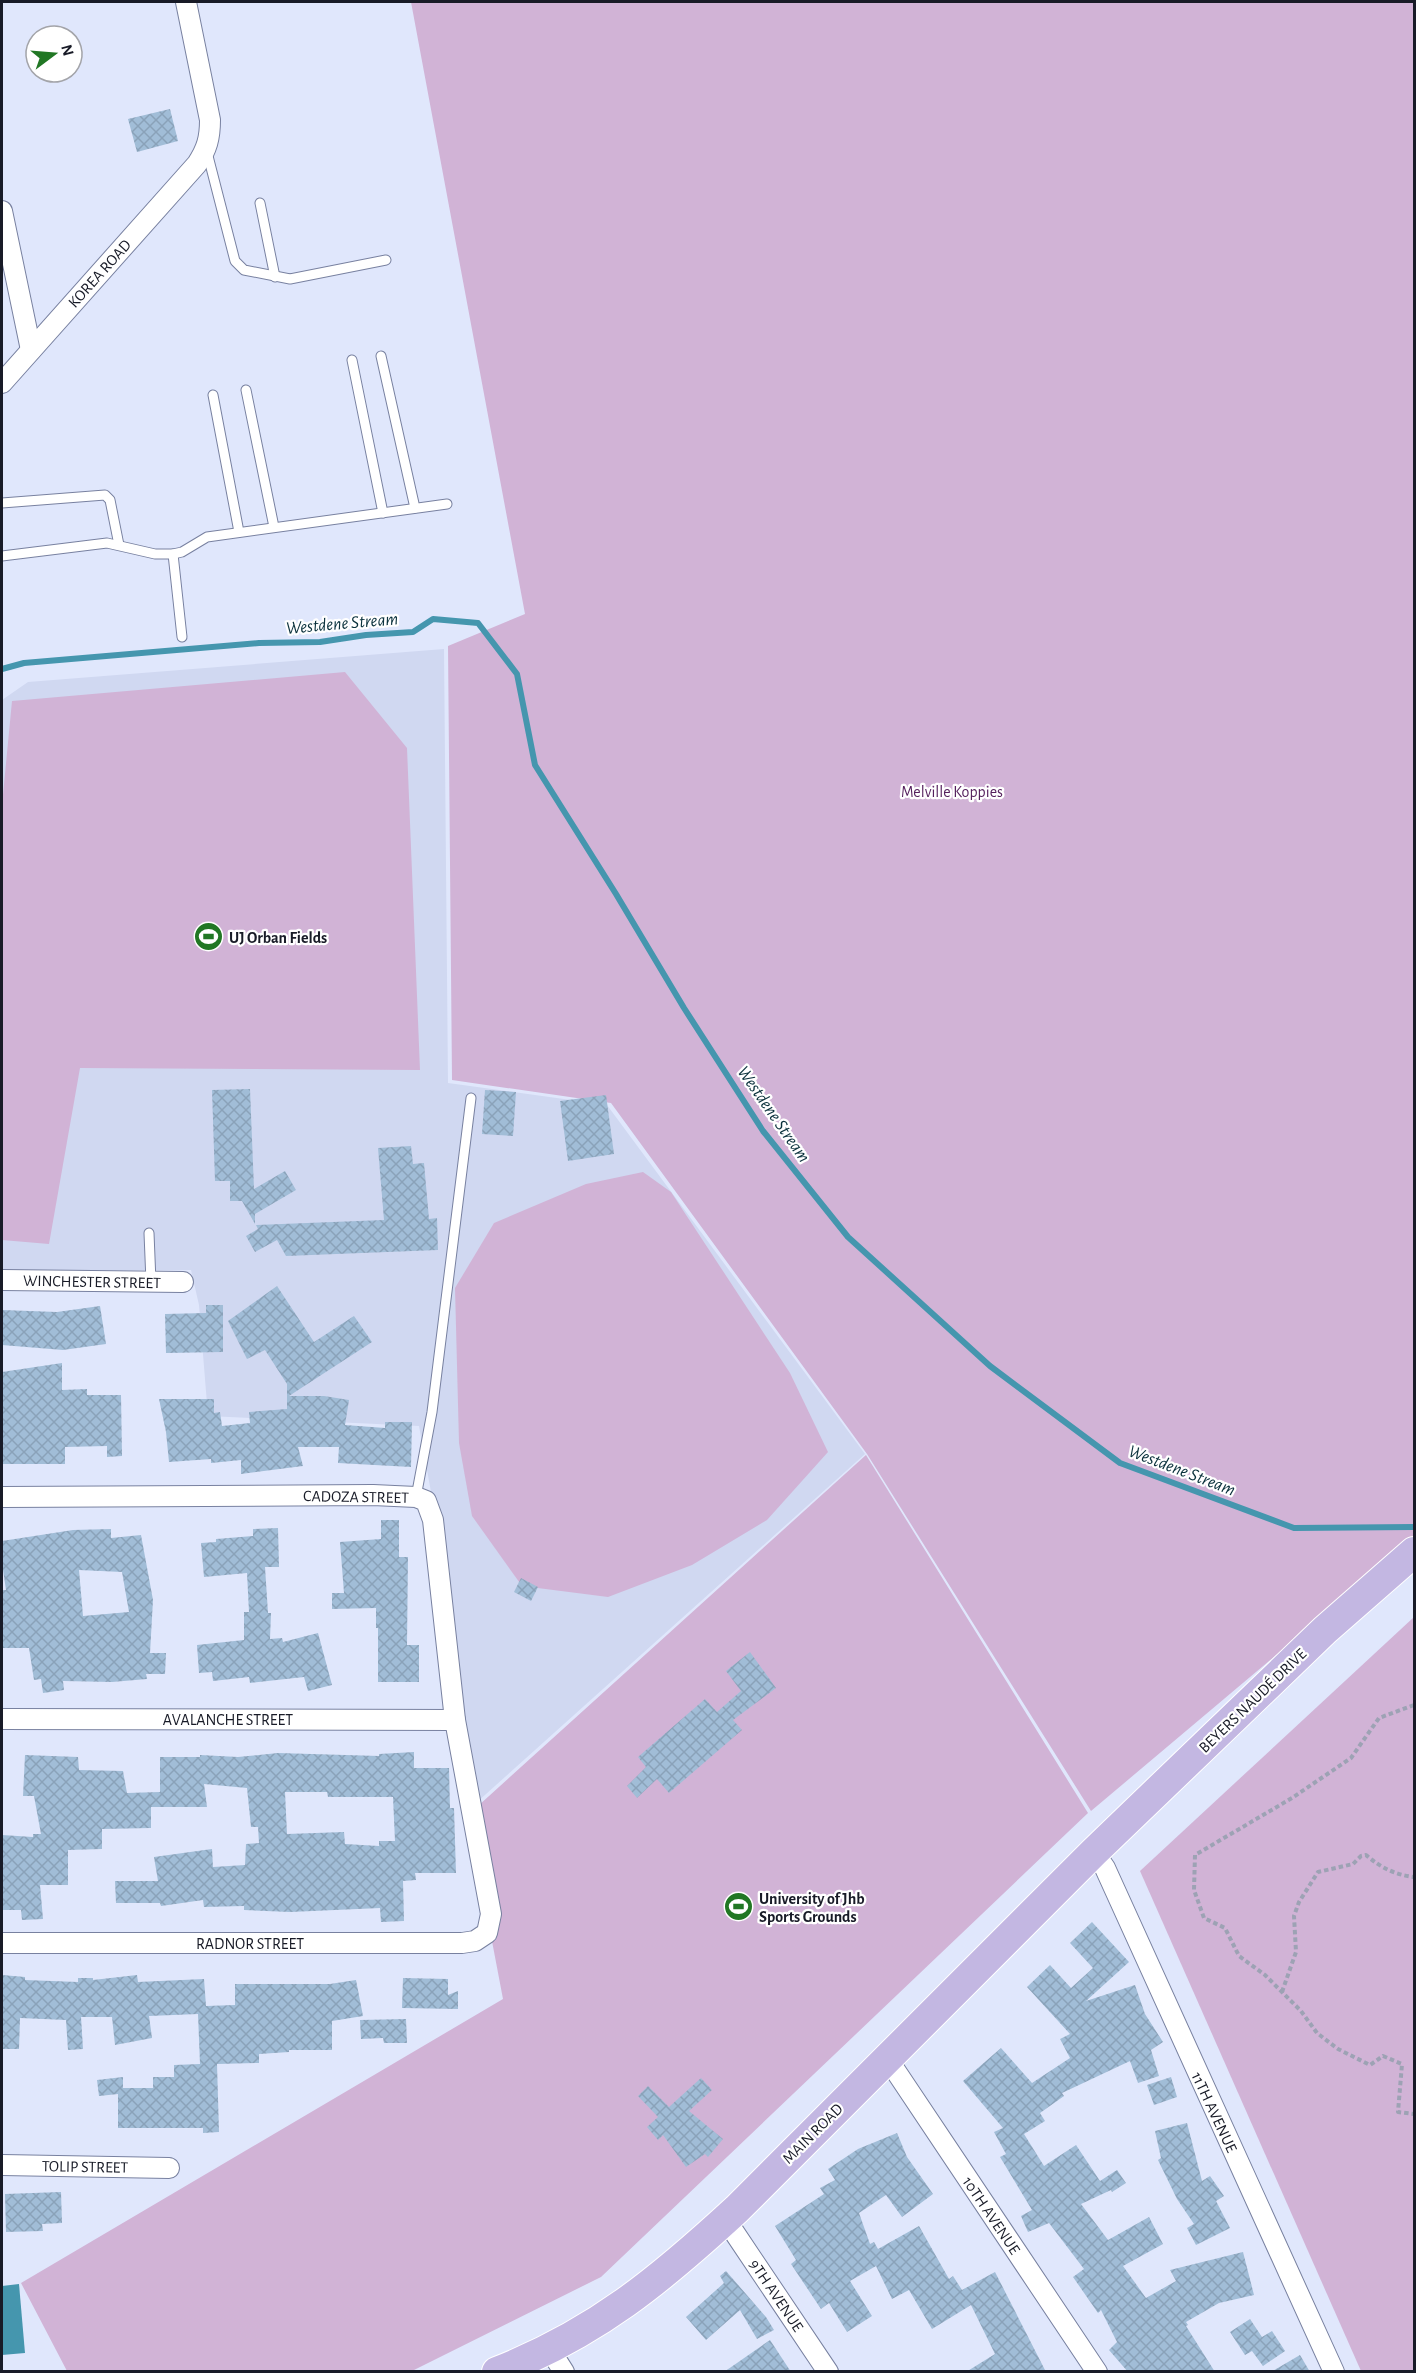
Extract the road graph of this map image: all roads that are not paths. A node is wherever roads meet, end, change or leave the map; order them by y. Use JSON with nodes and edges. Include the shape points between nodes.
{"nodes":[{"id":1,"x":186,"y":2,"type":"edge"},
{"id":2,"x":202,"y":157,"type":"junction"},
{"id":3,"x":260,"y":203,"type":"dead end"},
{"id":4,"x":2,"y":211,"type":"edge"},
{"id":5,"x":386,"y":260,"type":"dead end"},
{"id":6,"x":275,"y":277,"type":"junction"},
{"id":7,"x":31,"y":350,"type":"junction"},
{"id":8,"x":381,"y":356,"type":"dead end"},
{"id":9,"x":352,"y":360,"type":"dead end"},
{"id":10,"x":2,"y":383,"type":"edge"},
{"id":11,"x":246,"y":390,"type":"dead end"},
{"id":12,"x":213,"y":395,"type":"dead end"},
{"id":13,"x":2,"y":503,"type":"edge"},
{"id":14,"x":447,"y":504,"type":"dead end"},
{"id":15,"x":415,"y":508,"type":"junction"},
{"id":16,"x":382,"y":513,"type":"junction"},
{"id":17,"x":274,"y":527,"type":"junction"},
{"id":18,"x":239,"y":532,"type":"junction"},
{"id":19,"x":119,"y":545,"type":"junction"},
{"id":20,"x":173,"y":554,"type":"junction"},
{"id":21,"x":2,"y":556,"type":"edge"},
{"id":22,"x":182,"y":637,"type":"dead end"},
{"id":23,"x":471,"y":1098,"type":"dead end"},
{"id":24,"x":149,"y":1233,"type":"dead end"},
{"id":25,"x":2,"y":1280,"type":"edge"},
{"id":26,"x":151,"y":1282,"type":"junction"},
{"id":27,"x":183,"y":1282,"type":"dead end"},
{"id":28,"x":2,"y":1497,"type":"edge"},
{"id":29,"x":416,"y":1497,"type":"junction"},
{"id":30,"x":1414,"y":1552,"type":"edge"},
{"id":31,"x":1414,"y":1572,"type":"edge"},
{"id":32,"x":2,"y":1719,"type":"edge"},
{"id":33,"x":455,"y":1720,"type":"junction"},
{"id":34,"x":1099,"y":1860,"type":"junction"},
{"id":35,"x":490,"y":1924,"type":"joint"},
{"id":36,"x":2,"y":1943,"type":"edge"},
{"id":37,"x":891,"y":2064,"type":"junction"},
{"id":38,"x":2,"y":2165,"type":"edge"},
{"id":39,"x":169,"y":2168,"type":"dead end"},
{"id":40,"x":730,"y":2225,"type":"junction"},
{"id":41,"x":552,"y":2364,"type":"edge"},
{"id":42,"x":497,"y":2372,"type":"edge"},
{"id":43,"x":828,"y":2372,"type":"edge"},
{"id":44,"x":1097,"y":2372,"type":"edge"},
{"id":45,"x":1334,"y":2372,"type":"edge"}],
"edges":[{"from":1,"to":2,"type":"street","via":[[210,120],[210,136]]},
{"from":2,"to":6,"type":"lane","via":[[235,261],[244,270]]},
{"from":2,"to":7,"type":"street","name":"KOREA ROAD"},
{"from":3,"to":6,"type":"lane"},
{"from":4,"to":7,"type":"street"},
{"from":5,"to":6,"type":"lane","via":[[290,279]]},
{"from":7,"to":10,"type":"street","name":"KOREA ROAD"},
{"from":8,"to":15,"type":"lane"},
{"from":9,"to":16,"type":"lane"},
{"from":11,"to":17,"type":"lane"},
{"from":12,"to":18,"type":"lane"},
{"from":13,"to":19,"type":"lane","via":[[105,495],[110,500]]},
{"from":14,"to":15,"type":"lane"},
{"from":15,"to":16,"type":"lane"},
{"from":16,"to":17,"type":"lane"},
{"from":17,"to":18,"type":"lane"},
{"from":18,"to":20,"type":"lane","via":[[207,537]]},
{"from":19,"to":20,"type":"lane"},
{"from":19,"to":21,"type":"lane","via":[[107,543]]},
{"from":20,"to":22,"type":"lane"},
{"from":23,"to":29,"type":"lane","via":[[432,1412]]},
{"from":24,"to":26,"type":"lane"},
{"from":25,"to":26,"type":"street","name":"WINCHESTER STREET"},
{"from":26,"to":27,"type":"street","name":"WINCHESTER STREET"},
{"from":28,"to":29,"type":"street","name":"CADOZA STREET"},
{"from":29,"to":33,"type":"street","name":"CADOZA STREET","via":[[426,1501],[433,1520]]},
{"from":30,"to":34,"type":"main road","name":"BEYERS NAUDÉ DRIVE","via":[[1325,1630]]},
{"from":31,"to":34,"type":"main road","name":"BEYERS NAUDÉ DRIVE"},
{"from":32,"to":33,"type":"street","name":"AVALANCHE STREET"},
{"from":33,"to":35,"type":"street","name":"CADOZA STREET"},
{"from":34,"to":37,"type":"main road","name":"MAIN ROAD"},
{"from":34,"to":45,"type":"street","name":"11TH AVENUE"},
{"from":35,"to":36,"type":"street","name":"RADNOR STREET","via":[[481,1938],[462,1943]]},
{"from":37,"to":40,"type":"main road","name":"MAIN ROAD"},
{"from":37,"to":44,"type":"street","name":"10TH AVENUE"},
{"from":38,"to":39,"type":"street","name":"TOLIP STREET"},
{"from":40,"to":41,"type":"main road","name":"MAIN ROAD","via":[[581,2332]]},
{"from":40,"to":43,"type":"street","name":"9TH AVENUE"},
{"from":41,"to":42,"type":"main road","name":"MAIN ROAD"}]}
